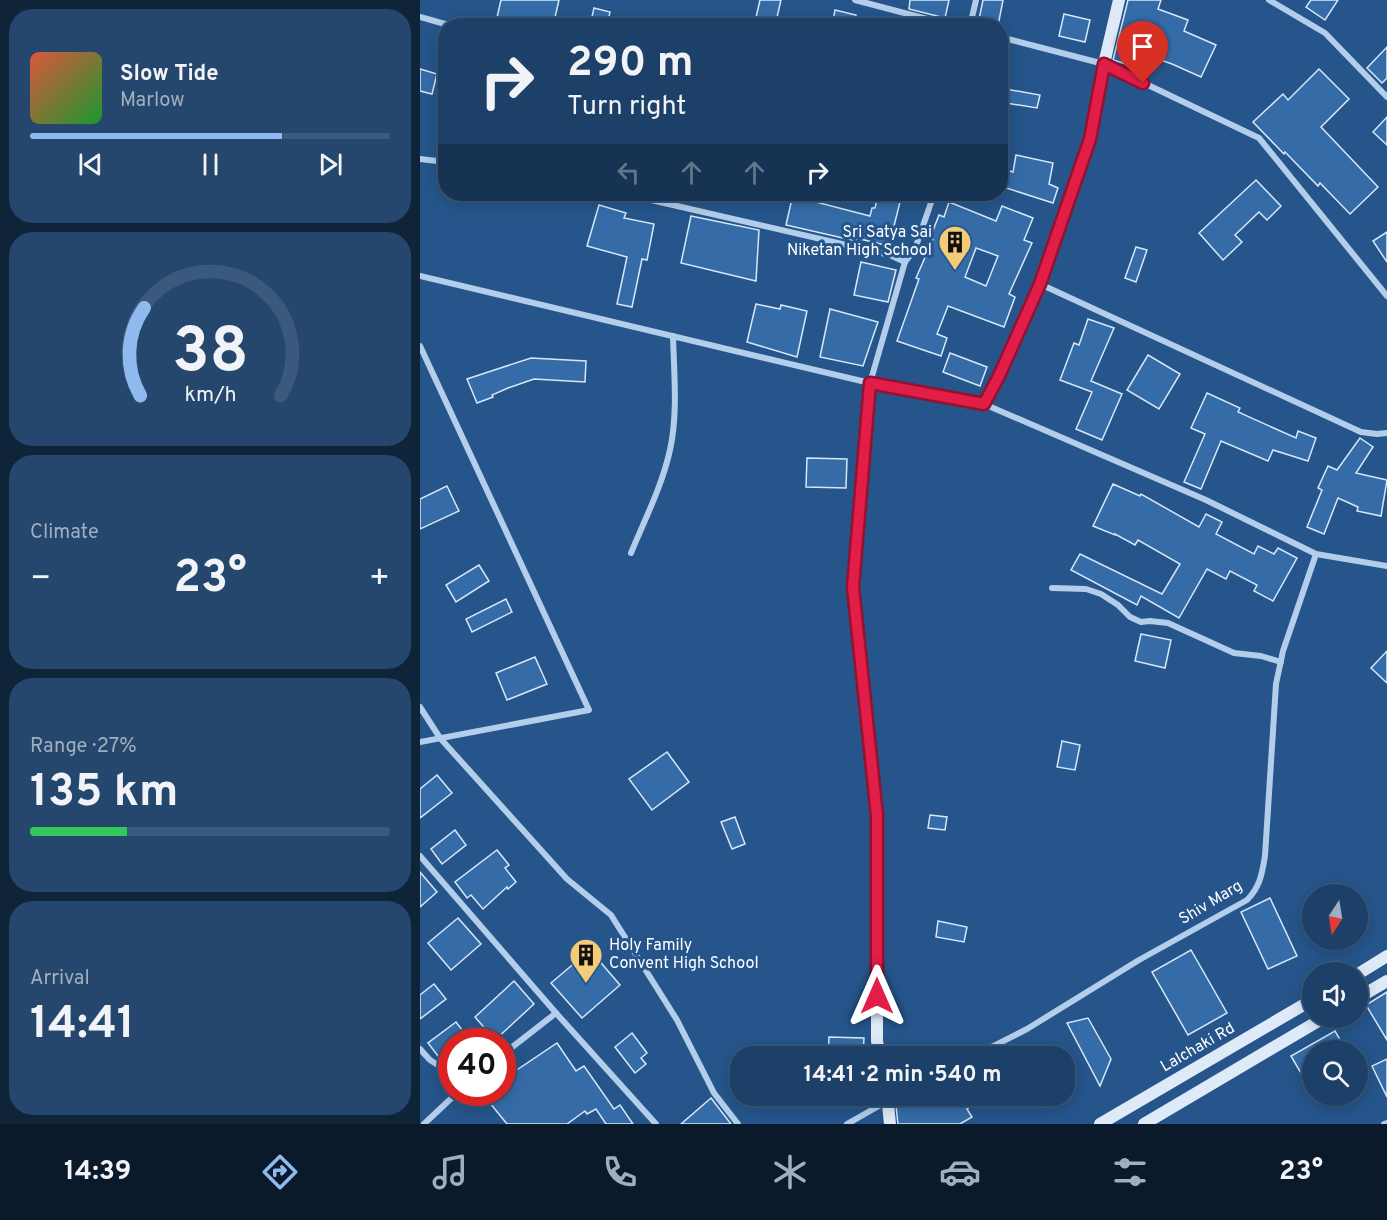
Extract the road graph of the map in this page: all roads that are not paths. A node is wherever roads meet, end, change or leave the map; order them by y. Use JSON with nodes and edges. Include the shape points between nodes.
{"nodes":[{"id":1,"x":855,"y":0,"type":"edge"},
{"id":2,"x":976,"y":0,"type":"edge"},
{"id":3,"x":1119,"y":0,"type":"edge"},
{"id":4,"x":1269,"y":0,"type":"edge"},
{"id":5,"x":420,"y":17,"type":"edge"},
{"id":6,"x":924,"y":18,"type":"edge"},
{"id":7,"x":972,"y":18,"type":"edge"},
{"id":8,"x":438,"y":22,"type":"edge"},
{"id":9,"x":1008,"y":40,"type":"edge"},
{"id":10,"x":1104,"y":64,"type":"junction"},
{"id":11,"x":1387,"y":97,"type":"edge"},
{"id":12,"x":420,"y":159,"type":"edge"},
{"id":13,"x":438,"y":161,"type":"edge"},
{"id":14,"x":655,"y":201,"type":"edge"},
{"id":15,"x":931,"y":201,"type":"edge"},
{"id":16,"x":905,"y":262,"type":"junction"},
{"id":17,"x":420,"y":276,"type":"edge"},
{"id":18,"x":1040,"y":284,"type":"junction"},
{"id":19,"x":1387,"y":296,"type":"edge"},
{"id":20,"x":674,"y":336,"type":"junction"},
{"id":21,"x":420,"y":346,"type":"edge"},
{"id":22,"x":870,"y":383,"type":"junction"},
{"id":23,"x":984,"y":404,"type":"junction"},
{"id":24,"x":1387,"y":433,"type":"edge"},
{"id":25,"x":631,"y":553,"type":"dead end"},
{"id":26,"x":1316,"y":554,"type":"junction"},
{"id":27,"x":1387,"y":566,"type":"edge"},
{"id":28,"x":1052,"y":588,"type":"dead end"},
{"id":29,"x":1281,"y":662,"type":"junction"},
{"id":30,"x":420,"y":707,"type":"edge"},
{"id":31,"x":440,"y":738,"type":"junction"},
{"id":32,"x":420,"y":742,"type":"edge"},
{"id":33,"x":420,"y":856,"type":"edge"},
{"id":34,"x":1387,"y":957,"type":"edge"},
{"id":35,"x":1368,"y":968,"type":"edge"},
{"id":36,"x":1387,"y":981,"type":"edge"},
{"id":37,"x":1368,"y":992,"type":"edge"},
{"id":38,"x":1302,"y":1006,"type":"edge"},
{"id":39,"x":556,"y":1013,"type":"junction"},
{"id":40,"x":1305,"y":1028,"type":"edge"},
{"id":41,"x":516,"y":1044,"type":"edge"},
{"id":42,"x":878,"y":1046,"type":"edge"},
{"id":43,"x":994,"y":1046,"type":"edge"},
{"id":44,"x":420,"y":1049,"type":"edge"},
{"id":45,"x":438,"y":1065,"type":"edge"},
{"id":46,"x":443,"y":1106,"type":"edge"},
{"id":47,"x":876,"y":1106,"type":"edge"},
{"id":48,"x":891,"y":1106,"type":"edge"},
{"id":49,"x":424,"y":1124,"type":"edge"},
{"id":50,"x":656,"y":1124,"type":"edge"},
{"id":51,"x":738,"y":1124,"type":"edge"},
{"id":52,"x":847,"y":1124,"type":"edge"},
{"id":53,"x":890,"y":1124,"type":"edge"},
{"id":54,"x":1100,"y":1124,"type":"edge"},
{"id":55,"x":1143,"y":1124,"type":"edge"}],
"edges":[{"from":1,"to":6,"type":"street"},
{"from":2,"to":7,"type":"street"},
{"from":3,"to":10,"type":"street"},
{"from":4,"to":11,"type":"street","via":[[1325,33]]},
{"from":5,"to":8,"type":"street"},
{"from":9,"to":10,"type":"street"},
{"from":10,"to":18,"type":"street","via":[[1090,139]]},
{"from":10,"to":19,"type":"street","via":[[1259,138]]},
{"from":12,"to":13,"type":"street"},
{"from":14,"to":16,"type":"street","via":[[890,255]]},
{"from":15,"to":16,"type":"street","via":[[915,249]]},
{"from":16,"to":22,"type":"street"},
{"from":17,"to":20,"type":"street"},
{"from":18,"to":23,"type":"street"},
{"from":18,"to":24,"type":"street","via":[[1361,432]]},
{"from":20,"to":22,"type":"street"},
{"from":20,"to":25,"type":"street","via":[[674,422],[670,448],[663,477]]},
{"from":21,"to":31,"type":"street","via":[[589,710]]},
{"from":22,"to":23,"type":"street"},
{"from":22,"to":42,"type":"street","via":[[853,587],[877,816]]},
{"from":23,"to":26,"type":"street","via":[[1206,500]]},
{"from":26,"to":27,"type":"street"},
{"from":26,"to":29,"type":"street","name":"Shiv Marg"},
{"from":28,"to":29,"type":"street","via":[[1086,589],[1101,594],[1141,622],[1168,623],[1227,651]]},
{"from":29,"to":43,"type":"street","name":"Shiv Marg","via":[[1276,684],[1265,856],[1255,892]]},
{"from":30,"to":31,"type":"street"},
{"from":31,"to":32,"type":"street"},
{"from":31,"to":51,"type":"street","via":[[567,879],[611,915],[677,1020],[714,1093]]},
{"from":33,"to":39,"type":"street"},
{"from":34,"to":35,"type":"street"},
{"from":36,"to":37,"type":"street"},
{"from":38,"to":54,"type":"street","name":"Lalchaki Rd"},
{"from":39,"to":41,"type":"street"},
{"from":39,"to":50,"type":"street"},
{"from":40,"to":55,"type":"street"},
{"from":44,"to":45,"type":"street"},
{"from":46,"to":49,"type":"street"},
{"from":47,"to":52,"type":"street"},
{"from":48,"to":53,"type":"street"}]}
